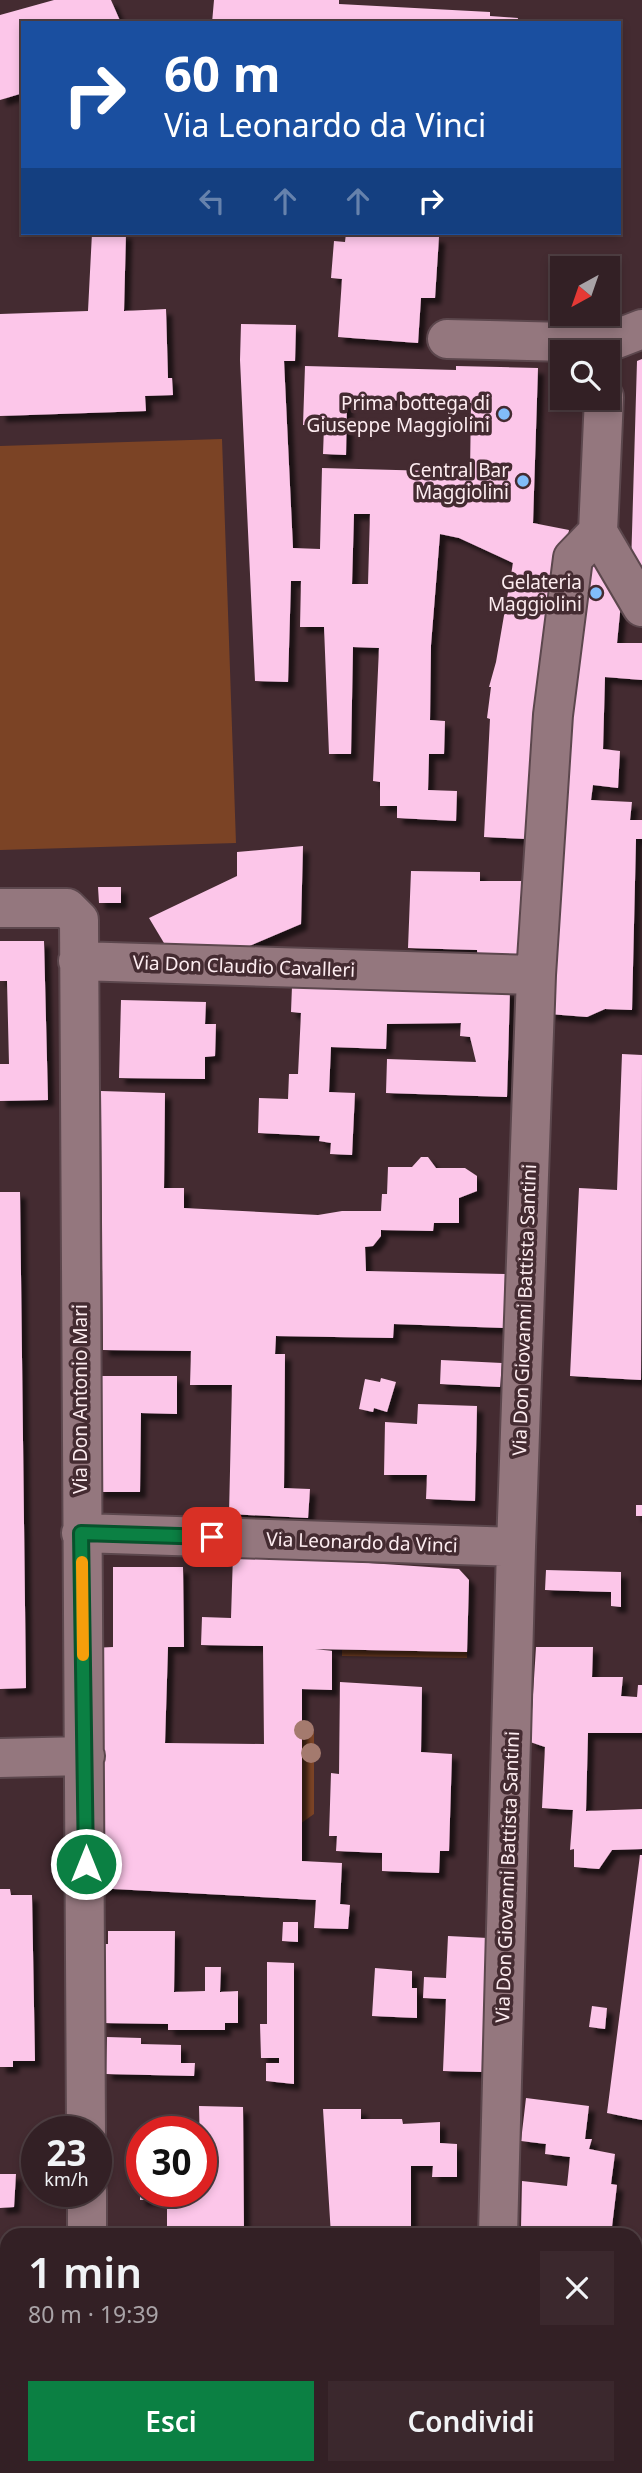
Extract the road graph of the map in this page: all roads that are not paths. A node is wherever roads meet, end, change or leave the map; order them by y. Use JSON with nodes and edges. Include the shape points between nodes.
{"nodes":[{"id":1,"x":642,"y":329,"type":"edge"},
{"id":2,"x":447,"y":339,"type":"dead end"},
{"id":3,"x":620,"y":340,"type":"edge"},
{"id":4,"x":550,"y":344,"type":"edge"},
{"id":5,"x":603,"y":410,"type":"edge"},
{"id":6,"x":598,"y":532,"type":"junction"},
{"id":7,"x":642,"y":607,"type":"edge"},
{"id":8,"x":0,"y":908,"type":"edge"},
{"id":9,"x":78,"y":961,"type":"junction"},
{"id":10,"x":536,"y":975,"type":"junction"},
{"id":11,"x":81,"y":1533,"type":"junction"},
{"id":12,"x":516,"y":1547,"type":"junction"},
{"id":13,"x":85,"y":1756,"type":"junction"},
{"id":14,"x":0,"y":1758,"type":"edge"},
{"id":15,"x":86,"y":2116,"type":"edge"},
{"id":16,"x":87,"y":2207,"type":"edge"},
{"id":17,"x":87,"y":2228,"type":"edge"},
{"id":18,"x":498,"y":2228,"type":"edge"}],
"edges":[{"from":1,"to":3,"type":"street"},
{"from":2,"to":4,"type":"street"},
{"from":5,"to":6,"type":"street"},
{"from":6,"to":7,"type":"street"},
{"from":6,"to":10,"type":"street","name":"Via Don Giovanni Battista Santini","via":[[573,558],[553,715]]},
{"from":8,"to":9,"type":"street","via":[[67,908],[79,919]]},
{"from":9,"to":10,"type":"street","name":"Via Don Claudio Cavalleri"},
{"from":9,"to":11,"type":"street","name":"Via Don Antonio Mari"},
{"from":10,"to":12,"type":"street","name":"Via Don Giovanni Battista Santini"},
{"from":11,"to":12,"type":"street","name":"Via Leonardo da Vinci"},
{"from":11,"to":13,"type":"street","name":"Via Don Antonio Mari"},
{"from":12,"to":18,"type":"street","name":"Via Don Giovanni Battista Santini"},
{"from":13,"to":14,"type":"street"},
{"from":13,"to":15,"type":"street","name":"Via Don Antonio Mari"},
{"from":16,"to":17,"type":"street"}]}
